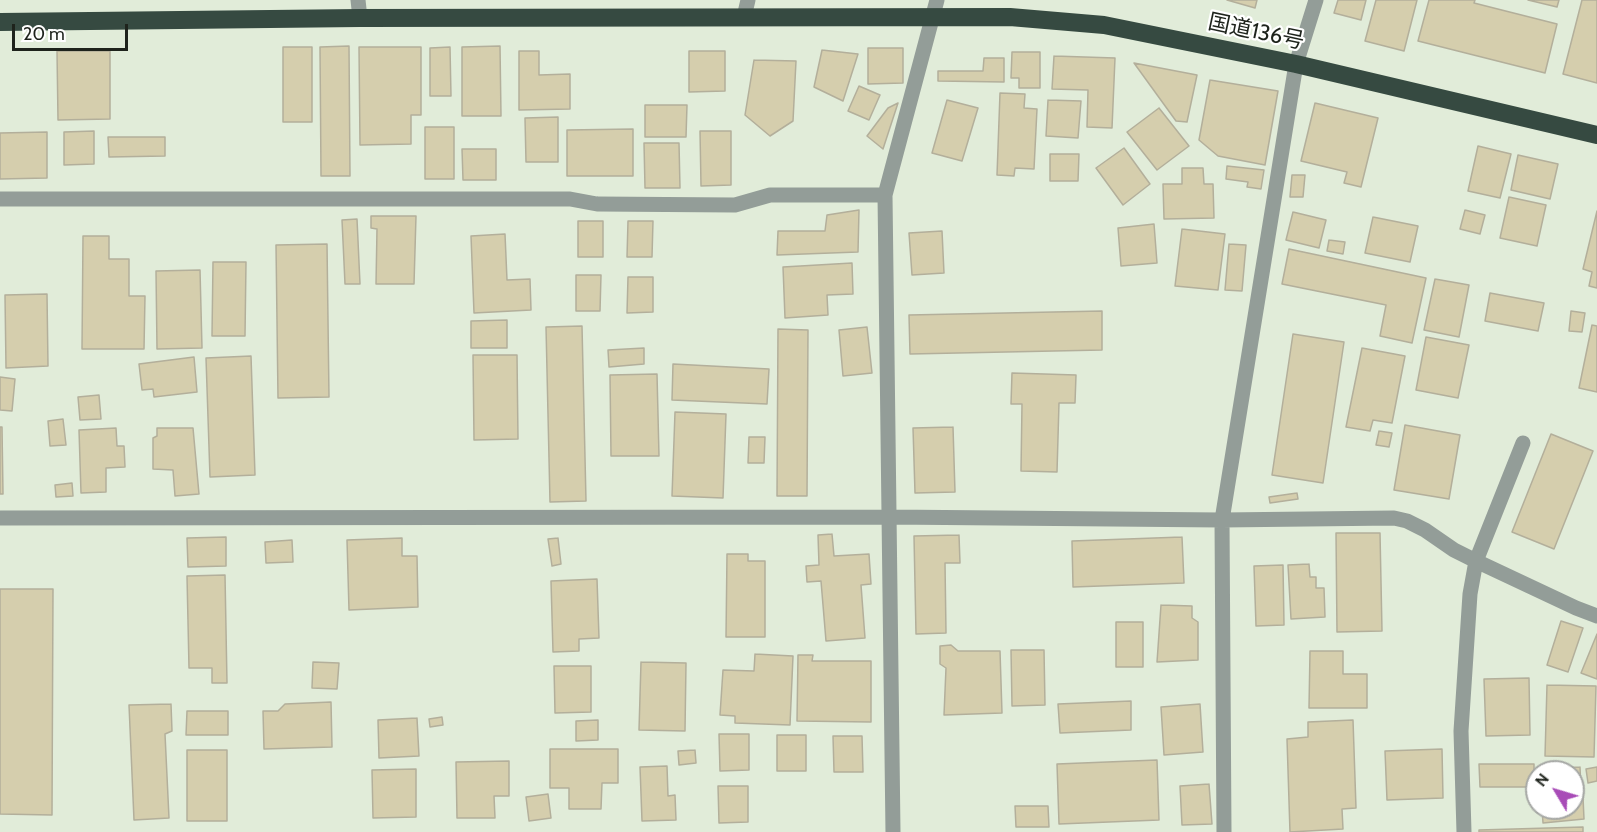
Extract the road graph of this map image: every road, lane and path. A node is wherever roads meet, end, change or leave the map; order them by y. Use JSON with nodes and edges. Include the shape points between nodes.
{"nodes":[{"id":1,"x":1316,"y":0,"type":"edge"},
{"id":2,"x":746,"y":8,"type":"edge"},
{"id":3,"x":935,"y":8,"type":"edge"},
{"id":4,"x":359,"y":9,"type":"edge"},
{"id":5,"x":0,"y":22,"type":"edge"},
{"id":6,"x":1296,"y":64,"type":"junction"},
{"id":7,"x":1597,"y":135,"type":"edge"},
{"id":8,"x":885,"y":195,"type":"junction"},
{"id":9,"x":0,"y":199,"type":"edge"},
{"id":10,"x":1523,"y":443,"type":"dead end"},
{"id":11,"x":889,"y":517,"type":"junction"},
{"id":12,"x":0,"y":518,"type":"edge"},
{"id":13,"x":1222,"y":520,"type":"junction"},
{"id":14,"x":1476,"y":561,"type":"junction"},
{"id":15,"x":1597,"y":616,"type":"edge"},
{"id":16,"x":893,"y":832,"type":"edge"},
{"id":17,"x":1224,"y":832,"type":"edge"},
{"id":18,"x":1464,"y":832,"type":"edge"}],
"edges":[{"from":1,"to":6,"type":"street"},
{"from":2,"to":3,"type":"highway","name":"国道136号"},
{"from":2,"to":4,"type":"highway","name":"国道136号"},
{"from":3,"to":6,"type":"highway","name":"国道136号","via":[[1104,25]]},
{"from":3,"to":8,"type":"street"},
{"from":4,"to":5,"type":"highway","name":"国道136号"},
{"from":6,"to":7,"type":"highway","name":"国道136号"},
{"from":6,"to":13,"type":"street"},
{"from":8,"to":9,"type":"street","via":[[770,195],[735,205],[597,204],[570,199]]},
{"from":8,"to":11,"type":"street"},
{"from":10,"to":14,"type":"street"},
{"from":11,"to":12,"type":"street"},
{"from":11,"to":13,"type":"street"},
{"from":11,"to":16,"type":"street"},
{"from":13,"to":14,"type":"street","via":[[1394,518],[1425,530]]},
{"from":13,"to":17,"type":"street"},
{"from":14,"to":15,"type":"street"},
{"from":14,"to":18,"type":"street","via":[[1470,594],[1461,731]]}]}
